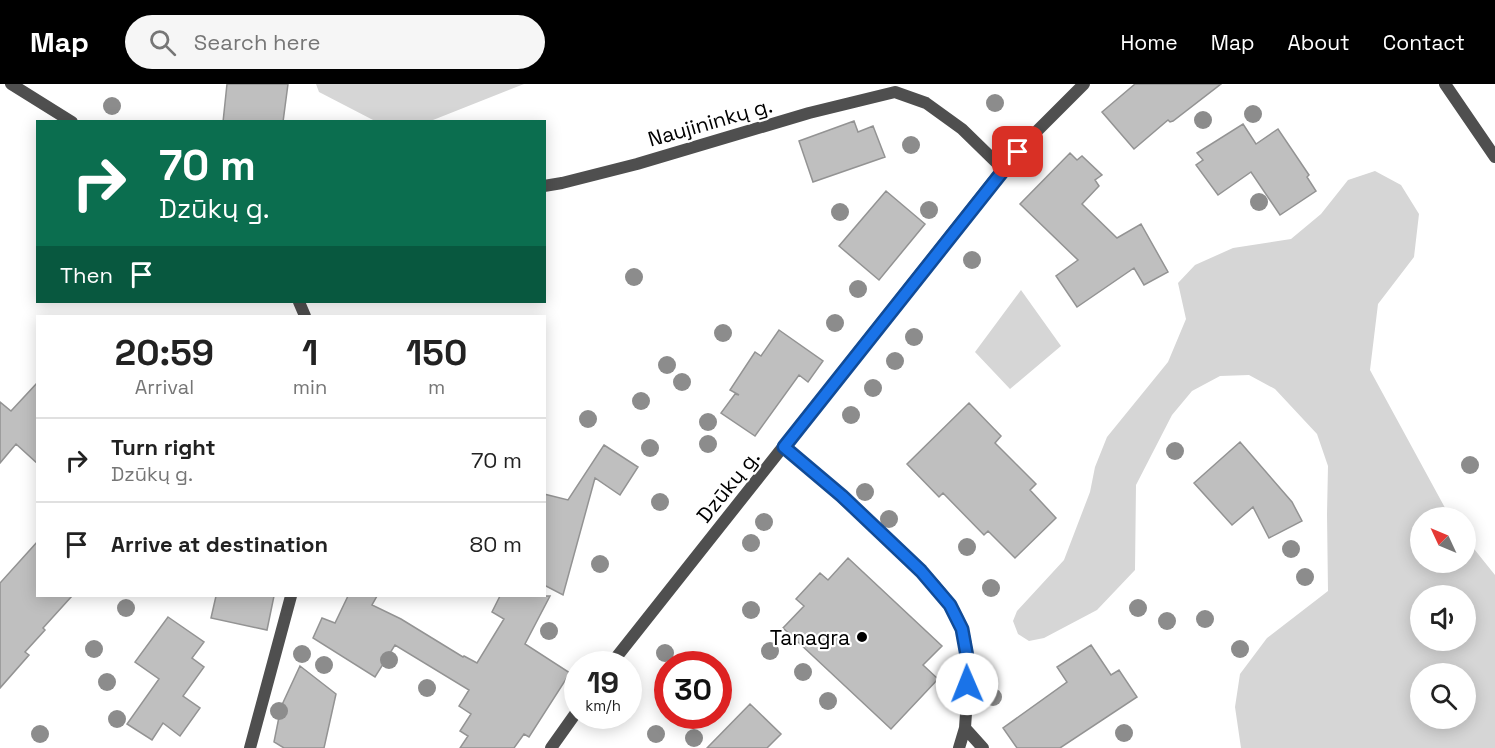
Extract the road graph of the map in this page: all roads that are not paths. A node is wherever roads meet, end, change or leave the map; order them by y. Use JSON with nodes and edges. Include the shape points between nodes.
{"nodes":[{"id":1,"x":11,"y":84,"type":"edge"},
{"id":2,"x":1084,"y":84,"type":"edge"},
{"id":3,"x":1445,"y":84,"type":"edge"},
{"id":4,"x":69,"y":120,"type":"edge"},
{"id":5,"x":1495,"y":157,"type":"edge"},
{"id":6,"x":1003,"y":169,"type":"junction"},
{"id":7,"x":546,"y":186,"type":"edge"},
{"id":8,"x":784,"y":447,"type":"junction"},
{"id":9,"x":291,"y":597,"type":"edge"},
{"id":10,"x":621,"y":651,"type":"edge"},
{"id":11,"x":965,"y":728,"type":"junction"},
{"id":12,"x":564,"y":729,"type":"edge"},
{"id":13,"x":250,"y":748,"type":"edge"},
{"id":14,"x":551,"y":748,"type":"edge"},
{"id":15,"x":959,"y":748,"type":"edge"},
{"id":16,"x":983,"y":748,"type":"edge"}],
"edges":[{"from":1,"to":4,"type":"street"},
{"from":2,"to":6,"type":"street","name":"Dzūkų g."},
{"from":3,"to":5,"type":"street"},
{"from":6,"to":7,"type":"street","name":"Naujininkų g.","via":[[962,129],[926,103],[895,92]]},
{"from":6,"to":8,"type":"street","name":"Dzūkų g."},
{"from":8,"to":10,"type":"street","name":"Dzūkų g."},
{"from":8,"to":11,"type":"street","via":[[921,571],[950,605],[962,629],[968,662]]},
{"from":9,"to":13,"type":"street"},
{"from":11,"to":15,"type":"street"},
{"from":11,"to":16,"type":"street"},
{"from":12,"to":14,"type":"street"}]}
